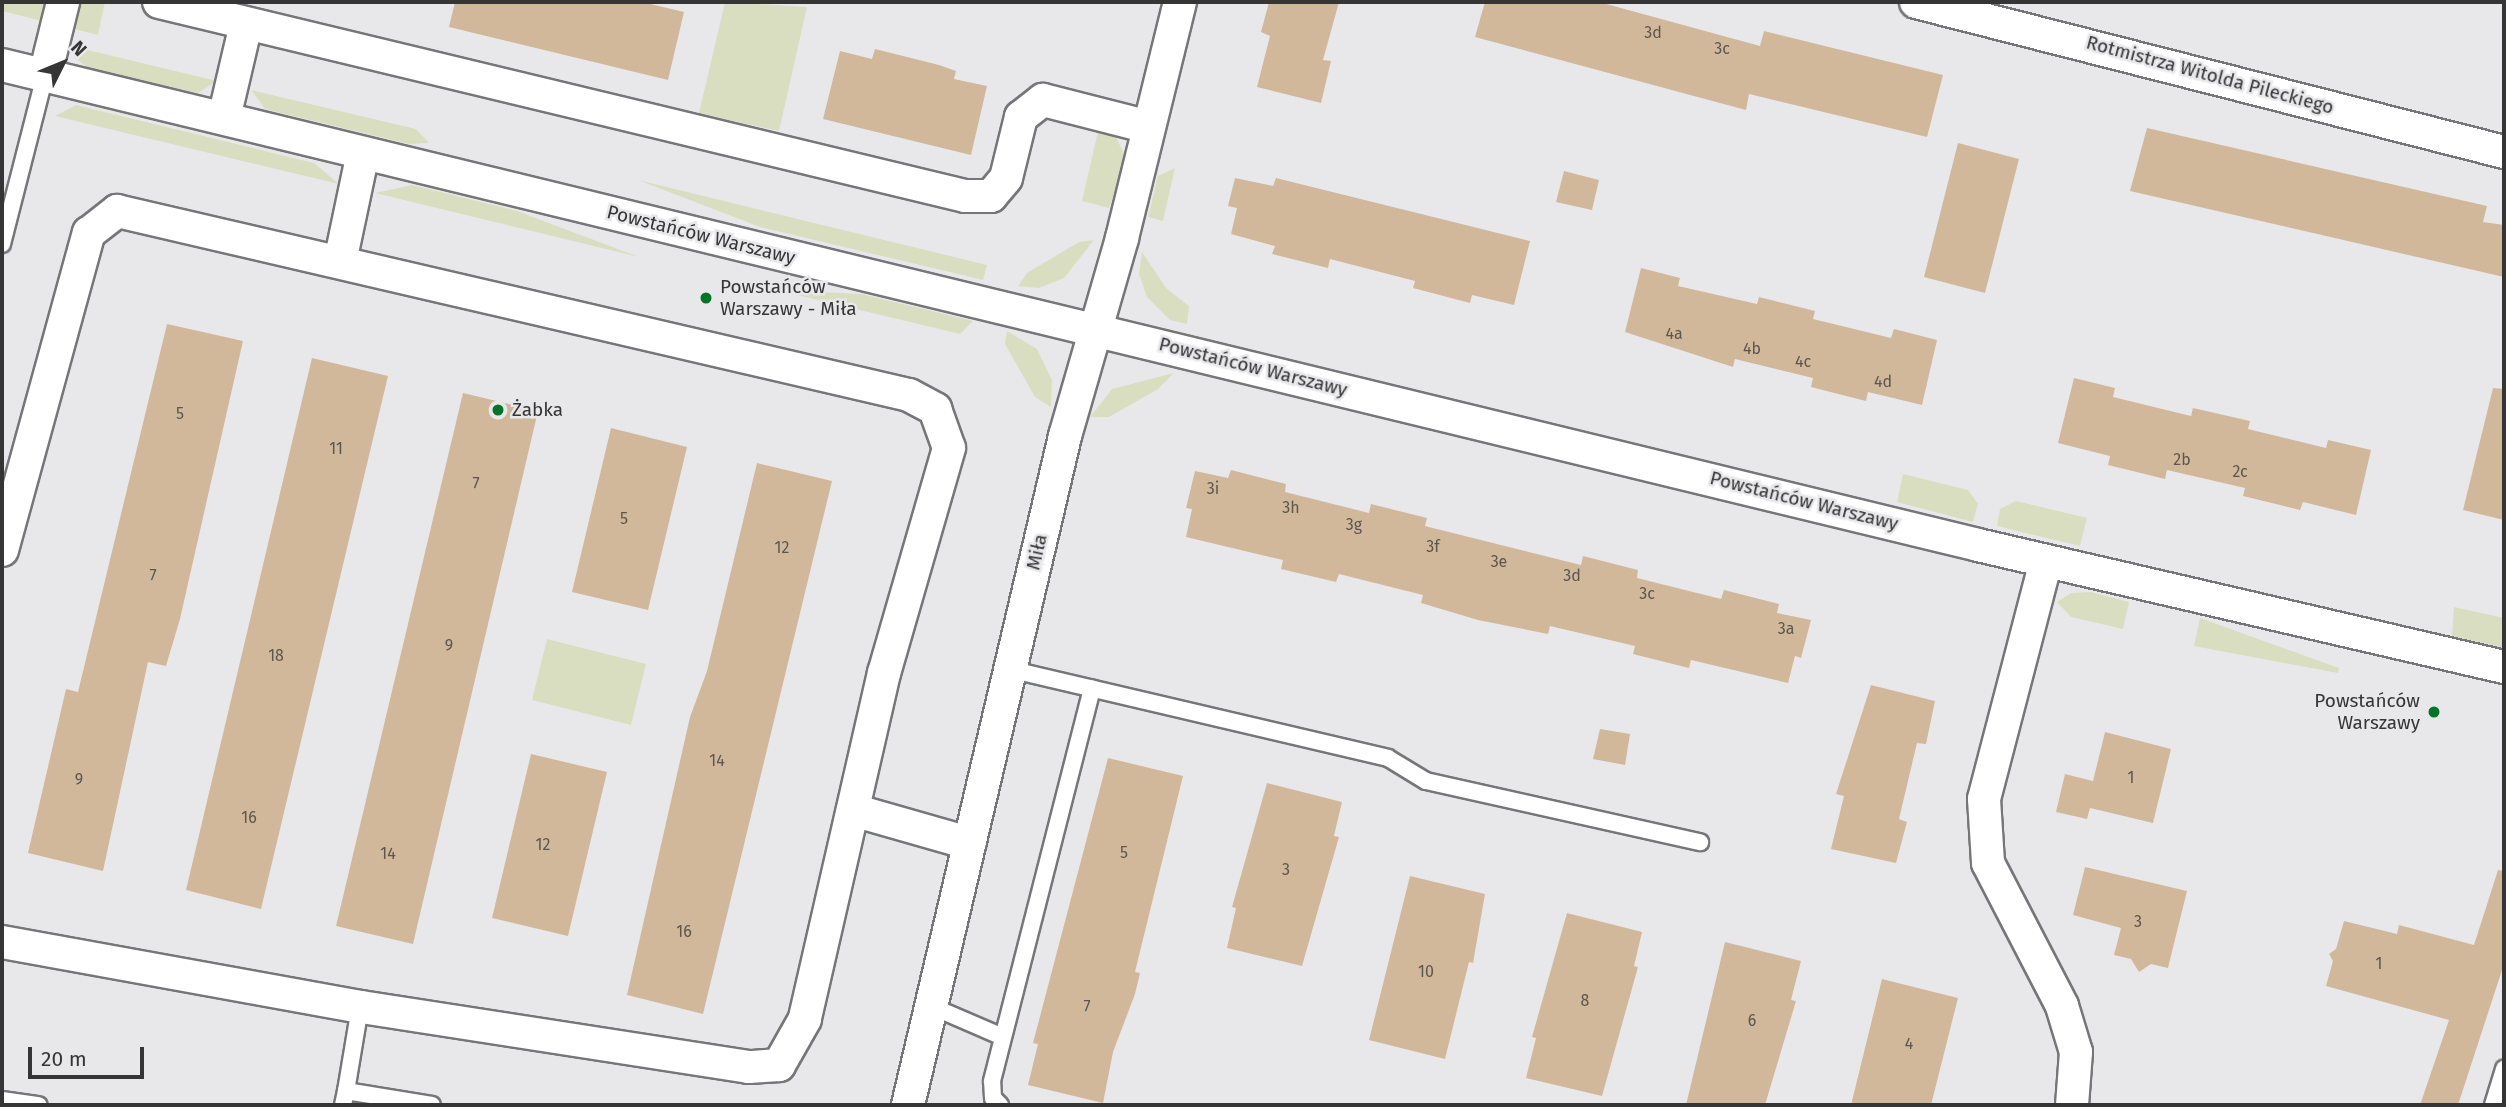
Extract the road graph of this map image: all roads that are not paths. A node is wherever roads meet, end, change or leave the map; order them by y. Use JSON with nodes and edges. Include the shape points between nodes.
{"nodes":[{"id":1,"x":62,"y":2,"type":"edge"},
{"id":2,"x":159,"y":2,"type":"edge"},
{"id":3,"x":1180,"y":2,"type":"edge"},
{"id":4,"x":1916,"y":2,"type":"edge"},
{"id":5,"x":246,"y":24,"type":"junction"},
{"id":6,"x":2,"y":65,"type":"edge"},
{"id":7,"x":45,"y":75,"type":"junction"},
{"id":8,"x":224,"y":118,"type":"junction"},
{"id":9,"x":1149,"y":127,"type":"junction"},
{"id":10,"x":2504,"y":152,"type":"edge"},
{"id":11,"x":363,"y":153,"type":"junction"},
{"id":12,"x":2,"y":244,"type":"edge"},
{"id":13,"x":340,"y":262,"type":"junction"},
{"id":14,"x":1096,"y":329,"type":"junction"},
{"id":15,"x":2,"y":550,"type":"edge"},
{"id":16,"x":2046,"y":561,"type":"junction"},
{"id":17,"x":2504,"y":667,"type":"edge"},
{"id":18,"x":1009,"y":669,"type":"junction"},
{"id":19,"x":1092,"y":689,"type":"junction"},
{"id":20,"x":853,"y":810,"type":"junction"},
{"id":21,"x":1700,"y":842,"type":"dead end"},
{"id":22,"x":969,"y":843,"type":"junction"},
{"id":23,"x":2,"y":942,"type":"edge"},
{"id":24,"x":931,"y":1006,"type":"junction"},
{"id":25,"x":360,"y":1007,"type":"junction"},
{"id":26,"x":1003,"y":1037,"type":"junction"},
{"id":27,"x":2504,"y":1069,"type":"edge"},
{"id":28,"x":344,"y":1098,"type":"edge"},
{"id":29,"x":2,"y":1100,"type":"edge"},
{"id":30,"x":39,"y":1105,"type":"edge"},
{"id":31,"x":432,"y":1105,"type":"edge"},
{"id":32,"x":908,"y":1105,"type":"edge"},
{"id":33,"x":1000,"y":1105,"type":"edge"},
{"id":34,"x":2072,"y":1105,"type":"edge"},
{"id":35,"x":2494,"y":1105,"type":"edge"}],
"edges":[{"from":1,"to":7,"type":"street"},
{"from":2,"to":5,"type":"street"},
{"from":3,"to":9,"type":"street","name":"Miła"},
{"from":4,"to":10,"type":"street","name":"Rotmistrza Witolda Pileckiego"},
{"from":5,"to":8,"type":"street"},
{"from":5,"to":9,"type":"street","via":[[965,196],[991,196],[1006,178],[1021,117],[1043,100]]},
{"from":6,"to":7,"type":"street","name":"Powstańców Warszawy"},
{"from":7,"to":8,"type":"street","name":"Powstańców Warszawy"},
{"from":7,"to":12,"type":"lane"},
{"from":8,"to":11,"type":"street","name":"Powstańców Warszawy"},
{"from":9,"to":14,"type":"street","name":"Miła"},
{"from":11,"to":13,"type":"street"},
{"from":11,"to":14,"type":"street","name":"Powstańców Warszawy"},
{"from":13,"to":15,"type":"street","via":[[138,212],[117,211],[101,220],[89,233]]},
{"from":13,"to":20,"type":"street","via":[[909,395],[935,409],[949,449],[884,673]]},
{"from":14,"to":16,"type":"street","name":"Powstańców Warszawy"},
{"from":14,"to":18,"type":"street","name":"Miła"},
{"from":16,"to":17,"type":"street","name":"Powstańców Warszawy"},
{"from":16,"to":34,"type":"street","via":[[1984,799],[1988,863],[2062,1006],[2076,1052]]},
{"from":18,"to":19,"type":"lane"},
{"from":18,"to":22,"type":"street","name":"Miła"},
{"from":19,"to":21,"type":"lane","via":[[1388,758],[1426,781]]},
{"from":19,"to":26,"type":"lane"},
{"from":20,"to":22,"type":"street"},
{"from":20,"to":25,"type":"street","via":[[805,1019],[779,1065],[748,1067]]},
{"from":22,"to":24,"type":"street","name":"Miła"},
{"from":23,"to":25,"type":"street"},
{"from":24,"to":26,"type":"lane"},
{"from":24,"to":32,"type":"street","name":"Miła"},
{"from":25,"to":28,"type":"lane"},
{"from":26,"to":33,"type":"lane","via":[[992,1081],[993,1098]]},
{"from":27,"to":35,"type":"lane"},
{"from":28,"to":31,"type":"lane"},
{"from":29,"to":30,"type":"lane"}]}
